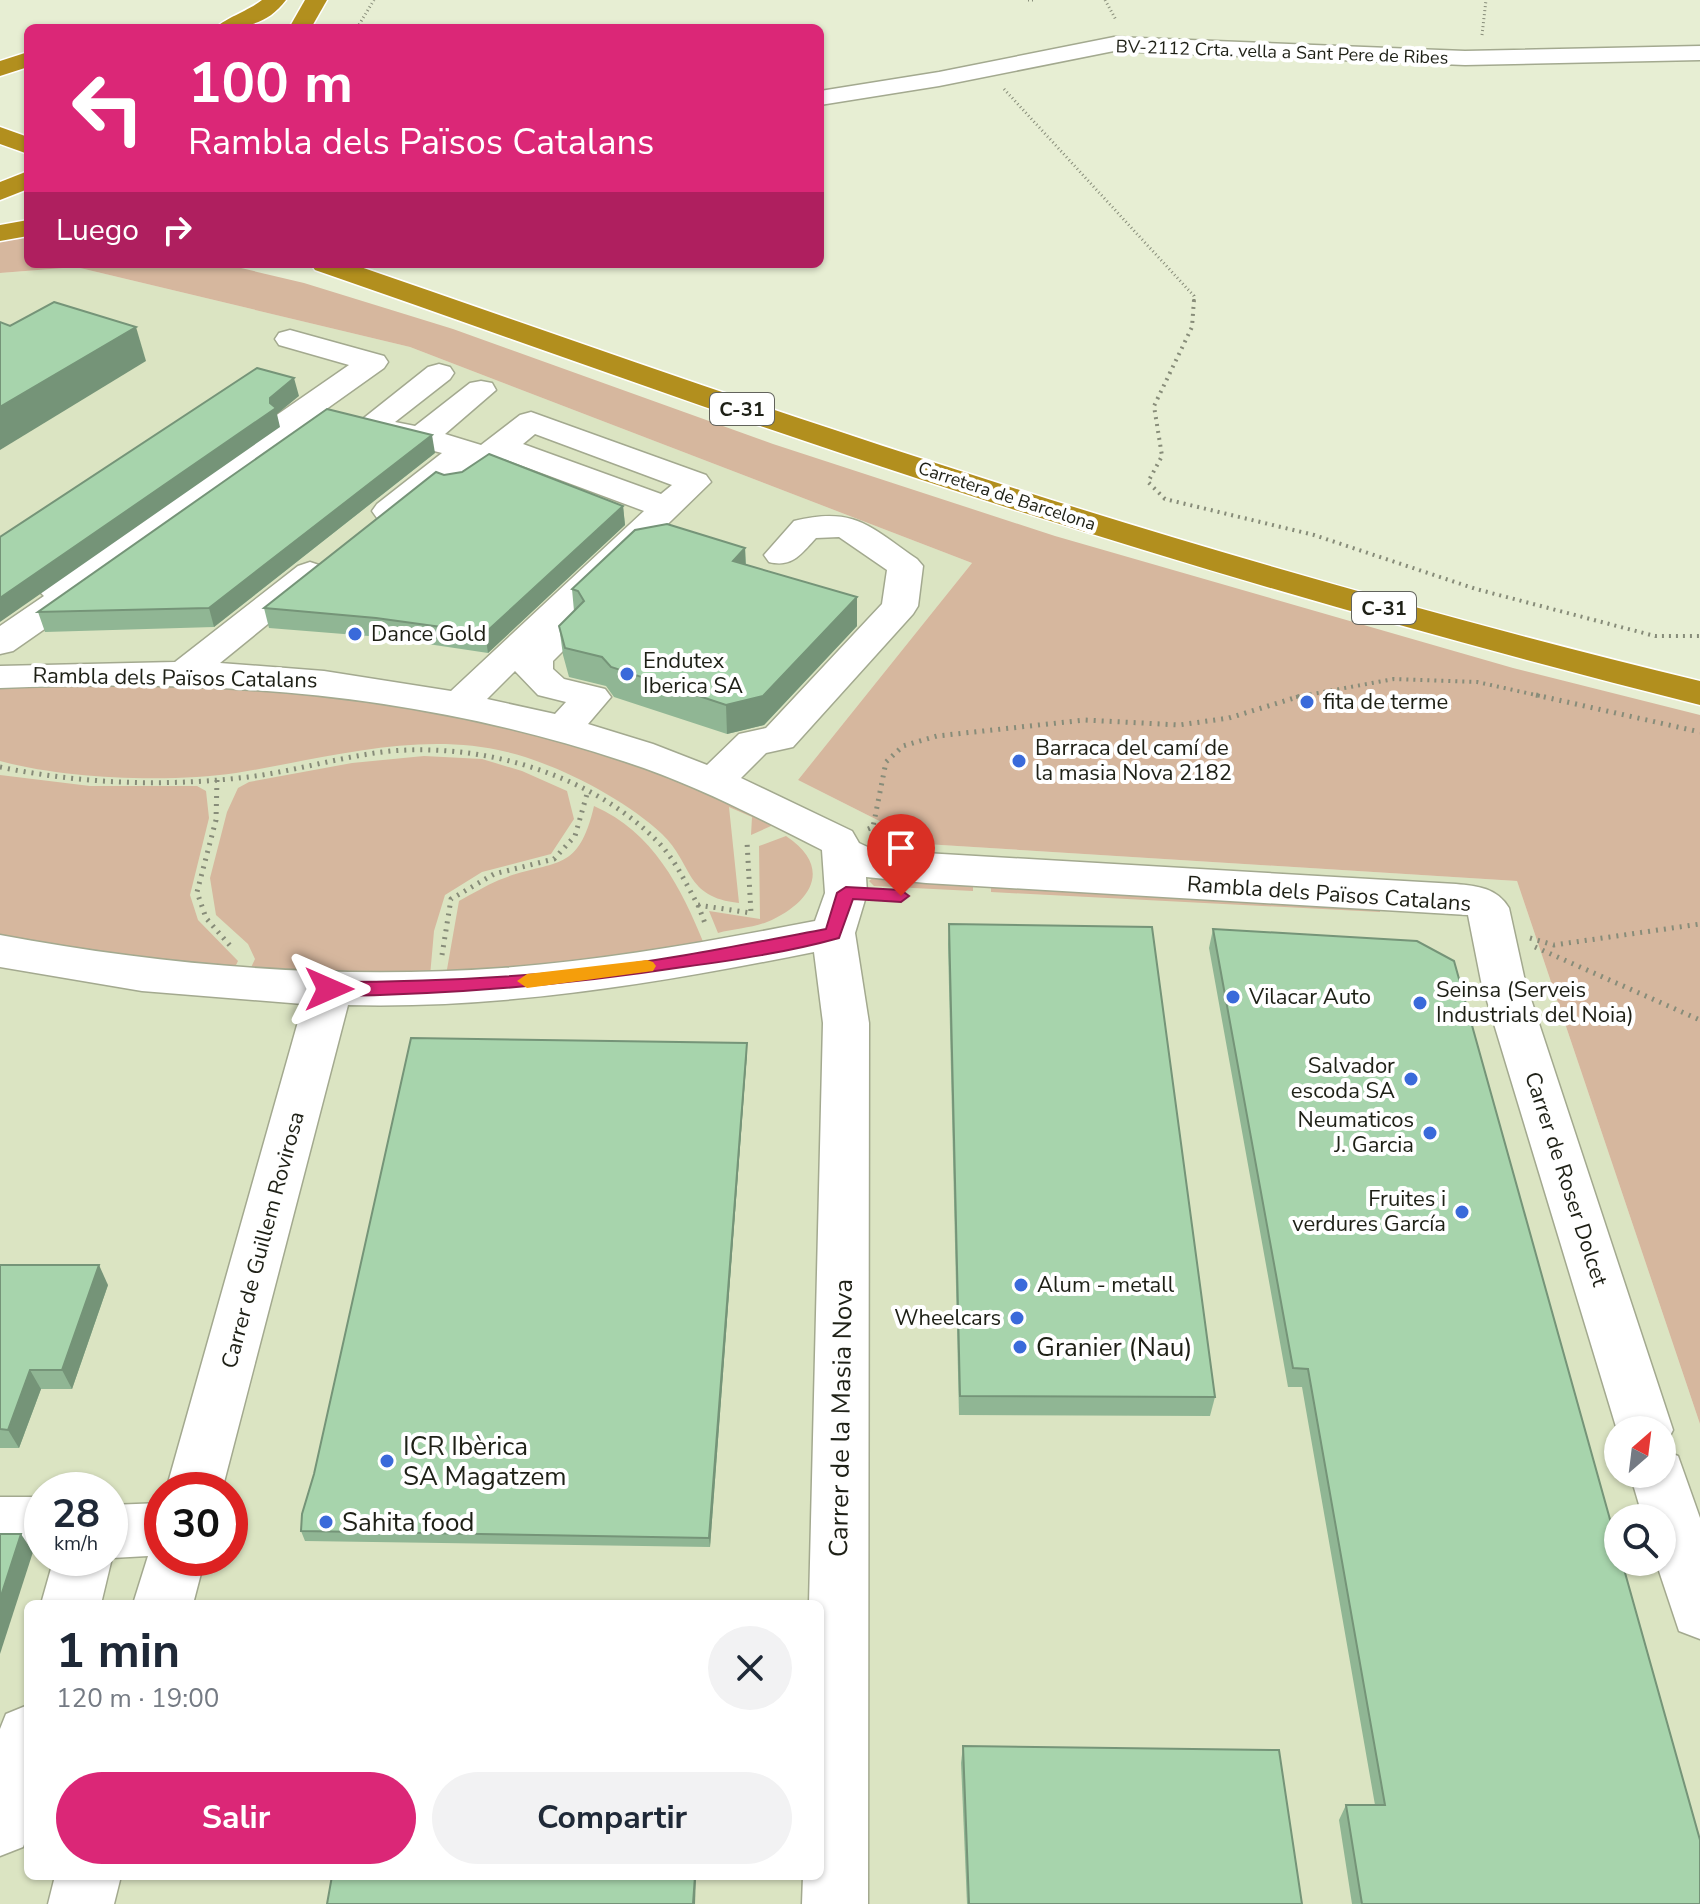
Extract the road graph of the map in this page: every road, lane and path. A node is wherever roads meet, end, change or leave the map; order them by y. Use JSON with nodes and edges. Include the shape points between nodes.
{"nodes":[{"id":1,"x":275,"y":0,"type":"edge"},
{"id":2,"x":289,"y":0,"type":"edge"},
{"id":3,"x":316,"y":0,"type":"edge"},
{"id":4,"x":374,"y":0,"type":"edge"},
{"id":5,"x":1028,"y":0,"type":"edge"},
{"id":6,"x":1034,"y":0,"type":"edge"},
{"id":7,"x":237,"y":24,"type":"edge"},
{"id":8,"x":270,"y":24,"type":"edge"},
{"id":9,"x":302,"y":24,"type":"edge"},
{"id":10,"x":359,"y":24,"type":"edge"},
{"id":11,"x":24,"y":51,"type":"edge"},
{"id":12,"x":1700,"y":53,"type":"edge"},
{"id":13,"x":0,"y":57,"type":"edge"},
{"id":14,"x":24,"y":60,"type":"edge"},
{"id":15,"x":0,"y":69,"type":"edge"},
{"id":16,"x":967,"y":74,"type":"junction"},
{"id":17,"x":824,"y":97,"type":"edge"},
{"id":18,"x":0,"y":135,"type":"edge"},
{"id":19,"x":24,"y":144,"type":"edge"},
{"id":20,"x":0,"y":151,"type":"edge"},
{"id":21,"x":24,"y":160,"type":"edge"},
{"id":22,"x":24,"y":229,"type":"edge"},
{"id":23,"x":0,"y":233,"type":"edge"},
{"id":24,"x":317,"y":268,"type":"edge"},
{"id":25,"x":376,"y":268,"type":"edge"},
{"id":26,"x":400,"y":278,"type":"edge"},
{"id":27,"x":290,"y":339,"type":"dead end"},
{"id":28,"x":355,"y":357,"type":"junction"},
{"id":29,"x":405,"y":359,"type":"dead end"},
{"id":30,"x":439,"y":373,"type":"dead end"},
{"id":31,"x":297,"y":384,"type":"edge"},
{"id":32,"x":481,"y":390,"type":"dead end"},
{"id":33,"x":520,"y":404,"type":"dead end"},
{"id":34,"x":325,"y":413,"type":"junction"},
{"id":35,"x":371,"y":425,"type":"junction"},
{"id":36,"x":421,"y":437,"type":"junction"},
{"id":37,"x":483,"y":448,"type":"junction"},
{"id":38,"x":684,"y":508,"type":"junction"},
{"id":39,"x":781,"y":555,"type":"dead end"},
{"id":40,"x":0,"y":625,"type":"edge"},
{"id":41,"x":1700,"y":636,"type":"edge"},
{"id":42,"x":0,"y":644,"type":"edge"},
{"id":43,"x":39,"y":674,"type":"junction"},
{"id":44,"x":201,"y":674,"type":"junction"},
{"id":45,"x":0,"y":677,"type":"edge"},
{"id":46,"x":471,"y":692,"type":"junction"},
{"id":47,"x":1700,"y":693,"type":"edge"},
{"id":48,"x":563,"y":729,"type":"junction"},
{"id":49,"x":1700,"y":732,"type":"edge"},
{"id":50,"x":0,"y":767,"type":"edge"},
{"id":51,"x":217,"y":780,"type":"junction"},
{"id":52,"x":714,"y":781,"type":"junction"},
{"id":53,"x":587,"y":794,"type":"junction"},
{"id":54,"x":747,"y":842,"type":"dead end"},
{"id":55,"x":840,"y":880,"type":"junction"},
{"id":56,"x":698,"y":905,"type":"junction"},
{"id":57,"x":1700,"y":924,"type":"edge"},
{"id":58,"x":1491,"y":927,"type":"junction"},
{"id":59,"x":709,"y":937,"type":"dead end"},
{"id":60,"x":0,"y":951,"type":"edge"},
{"id":61,"x":237,"y":953,"type":"dead end"},
{"id":62,"x":441,"y":959,"type":"dead end"},
{"id":63,"x":329,"y":989,"type":"junction"},
{"id":64,"x":1700,"y":1020,"type":"edge"},
{"id":65,"x":1641,"y":1416,"type":"edge"},
{"id":66,"x":199,"y":1472,"type":"edge"},
{"id":67,"x":1662,"y":1488,"type":"edge"},
{"id":68,"x":0,"y":1523,"type":"edge"},
{"id":69,"x":24,"y":1523,"type":"edge"},
{"id":70,"x":78,"y":1576,"type":"edge"},
{"id":71,"x":171,"y":1576,"type":"edge"},
{"id":72,"x":72,"y":1600,"type":"edge"},
{"id":73,"x":164,"y":1600,"type":"edge"},
{"id":74,"x":1700,"y":1611,"type":"edge"},
{"id":75,"x":24,"y":1749,"type":"edge"},
{"id":76,"x":0,"y":1824,"type":"edge"},
{"id":77,"x":87,"y":1880,"type":"edge"},
{"id":78,"x":81,"y":1904,"type":"edge"},
{"id":79,"x":835,"y":1904,"type":"edge"}],
"edges":[{"from":1,"to":7,"type":"highway"},
{"from":2,"to":8,"type":"highway"},
{"from":3,"to":9,"type":"highway"},
{"from":4,"to":10,"type":"path"},
{"from":5,"to":6,"type":"path"},
{"from":11,"to":13,"type":"highway"},
{"from":12,"to":16,"type":"street","name":"BV-2112 Crta. vella a Sant Pere de Ribes","via":[[1465,58],[1114,44]]},
{"from":14,"to":15,"type":"highway"},
{"from":16,"to":17,"type":"street","name":"BV-2112 Crta. vella a Sant Pere de Ribes"},
{"from":16,"to":41,"type":"path","via":[[1001,86],[1194,296],[1192,327],[1154,406],[1162,456],[1148,482],[1165,499],[1314,535],[1476,589],[1655,636]]},
{"from":18,"to":19,"type":"highway"},
{"from":20,"to":21,"type":"highway"},
{"from":22,"to":23,"type":"highway"},
{"from":24,"to":26,"type":"highway","via":[[389,295]]},
{"from":25,"to":26,"type":"highway"},
{"from":26,"to":47,"type":"highway","name":"Carretera de Barcelona","number":"C-31","via":[[825,437],[1071,516],[1422,619]]},
{"from":27,"to":28,"type":"street"},
{"from":28,"to":31,"type":"street","via":[[310,387]]},
{"from":28,"to":40,"type":"street","via":[[373,362]]},
{"from":29,"to":34,"type":"street"},
{"from":30,"to":35,"type":"street"},
{"from":32,"to":36,"type":"street"},
{"from":33,"to":37,"type":"street"},
{"from":34,"to":35,"type":"street"},
{"from":34,"to":42,"type":"street"},
{"from":35,"to":36,"type":"street"},
{"from":36,"to":37,"type":"street"},
{"from":37,"to":38,"type":"street","via":[[531,422],[694,482]]},
{"from":37,"to":44,"type":"street"},
{"from":38,"to":46,"type":"street"},
{"from":38,"to":48,"type":"street","via":[[535,658],[534,672],[551,687],[592,697]]},
{"from":39,"to":52,"type":"street","via":[[806,528],[846,526],[905,566],[900,606],[779,738],[753,743]]},
{"from":42,"to":43,"type":"street","via":[[63,644]]},
{"from":43,"to":44,"type":"street","name":"Rambla dels Països Catalans"},
{"from":43,"to":45,"type":"street","name":"Rambla dels Països Catalans"},
{"from":44,"to":46,"type":"street","name":"Rambla dels Països Catalans"},
{"from":46,"to":48,"type":"street","name":"Rambla dels Països Catalans"},
{"from":48,"to":52,"type":"street","name":"Rambla dels Països Catalans"},
{"from":49,"to":55,"type":"path","via":[[1438,678],[1366,683],[1229,718],[1179,725],[1085,720],[937,736],[903,746],[886,762],[873,827]]},
{"from":50,"to":51,"type":"path","via":[[74,780]]},
{"from":51,"to":53,"type":"path","via":[[376,753],[434,750],[496,756]]},
{"from":51,"to":61,"type":"path","via":[[216,820],[197,892],[206,918]]},
{"from":52,"to":55,"type":"street","name":"Rambla dels Països Catalans","via":[[795,818]]},
{"from":53,"to":56,"type":"path","via":[[659,844]]},
{"from":53,"to":62,"type":"path","via":[[575,836],[554,859],[494,874],[451,899]]},
{"from":54,"to":56,"type":"path","via":[[751,913]]},
{"from":55,"to":58,"type":"street","name":"Rambla dels Països Catalans"},
{"from":55,"to":63,"type":"street","name":"Rambla dels Països Catalans","via":[[717,956],[574,977],[433,988]]},
{"from":55,"to":79,"type":"street","name":"Carrer de la Masia Nova","via":[[846,1023]]},
{"from":56,"to":59,"type":"path"},
{"from":57,"to":58,"type":"path","via":[[1554,945]]},
{"from":58,"to":64,"type":"path"},
{"from":58,"to":65,"type":"street","name":"Carrer de Roser Dolcet","via":[[1503,981]]},
{"from":60,"to":63,"type":"street","name":"Rambla dels Països Catalans","via":[[67,965],[233,985]]},
{"from":63,"to":66,"type":"street","name":"Carrer de Guillem Rovirosa"},
{"from":67,"to":74,"type":"street"},
{"from":68,"to":69,"type":"street"},
{"from":70,"to":72,"type":"street"},
{"from":71,"to":73,"type":"street"},
{"from":75,"to":76,"type":"street"},
{"from":77,"to":78,"type":"street"}]}
